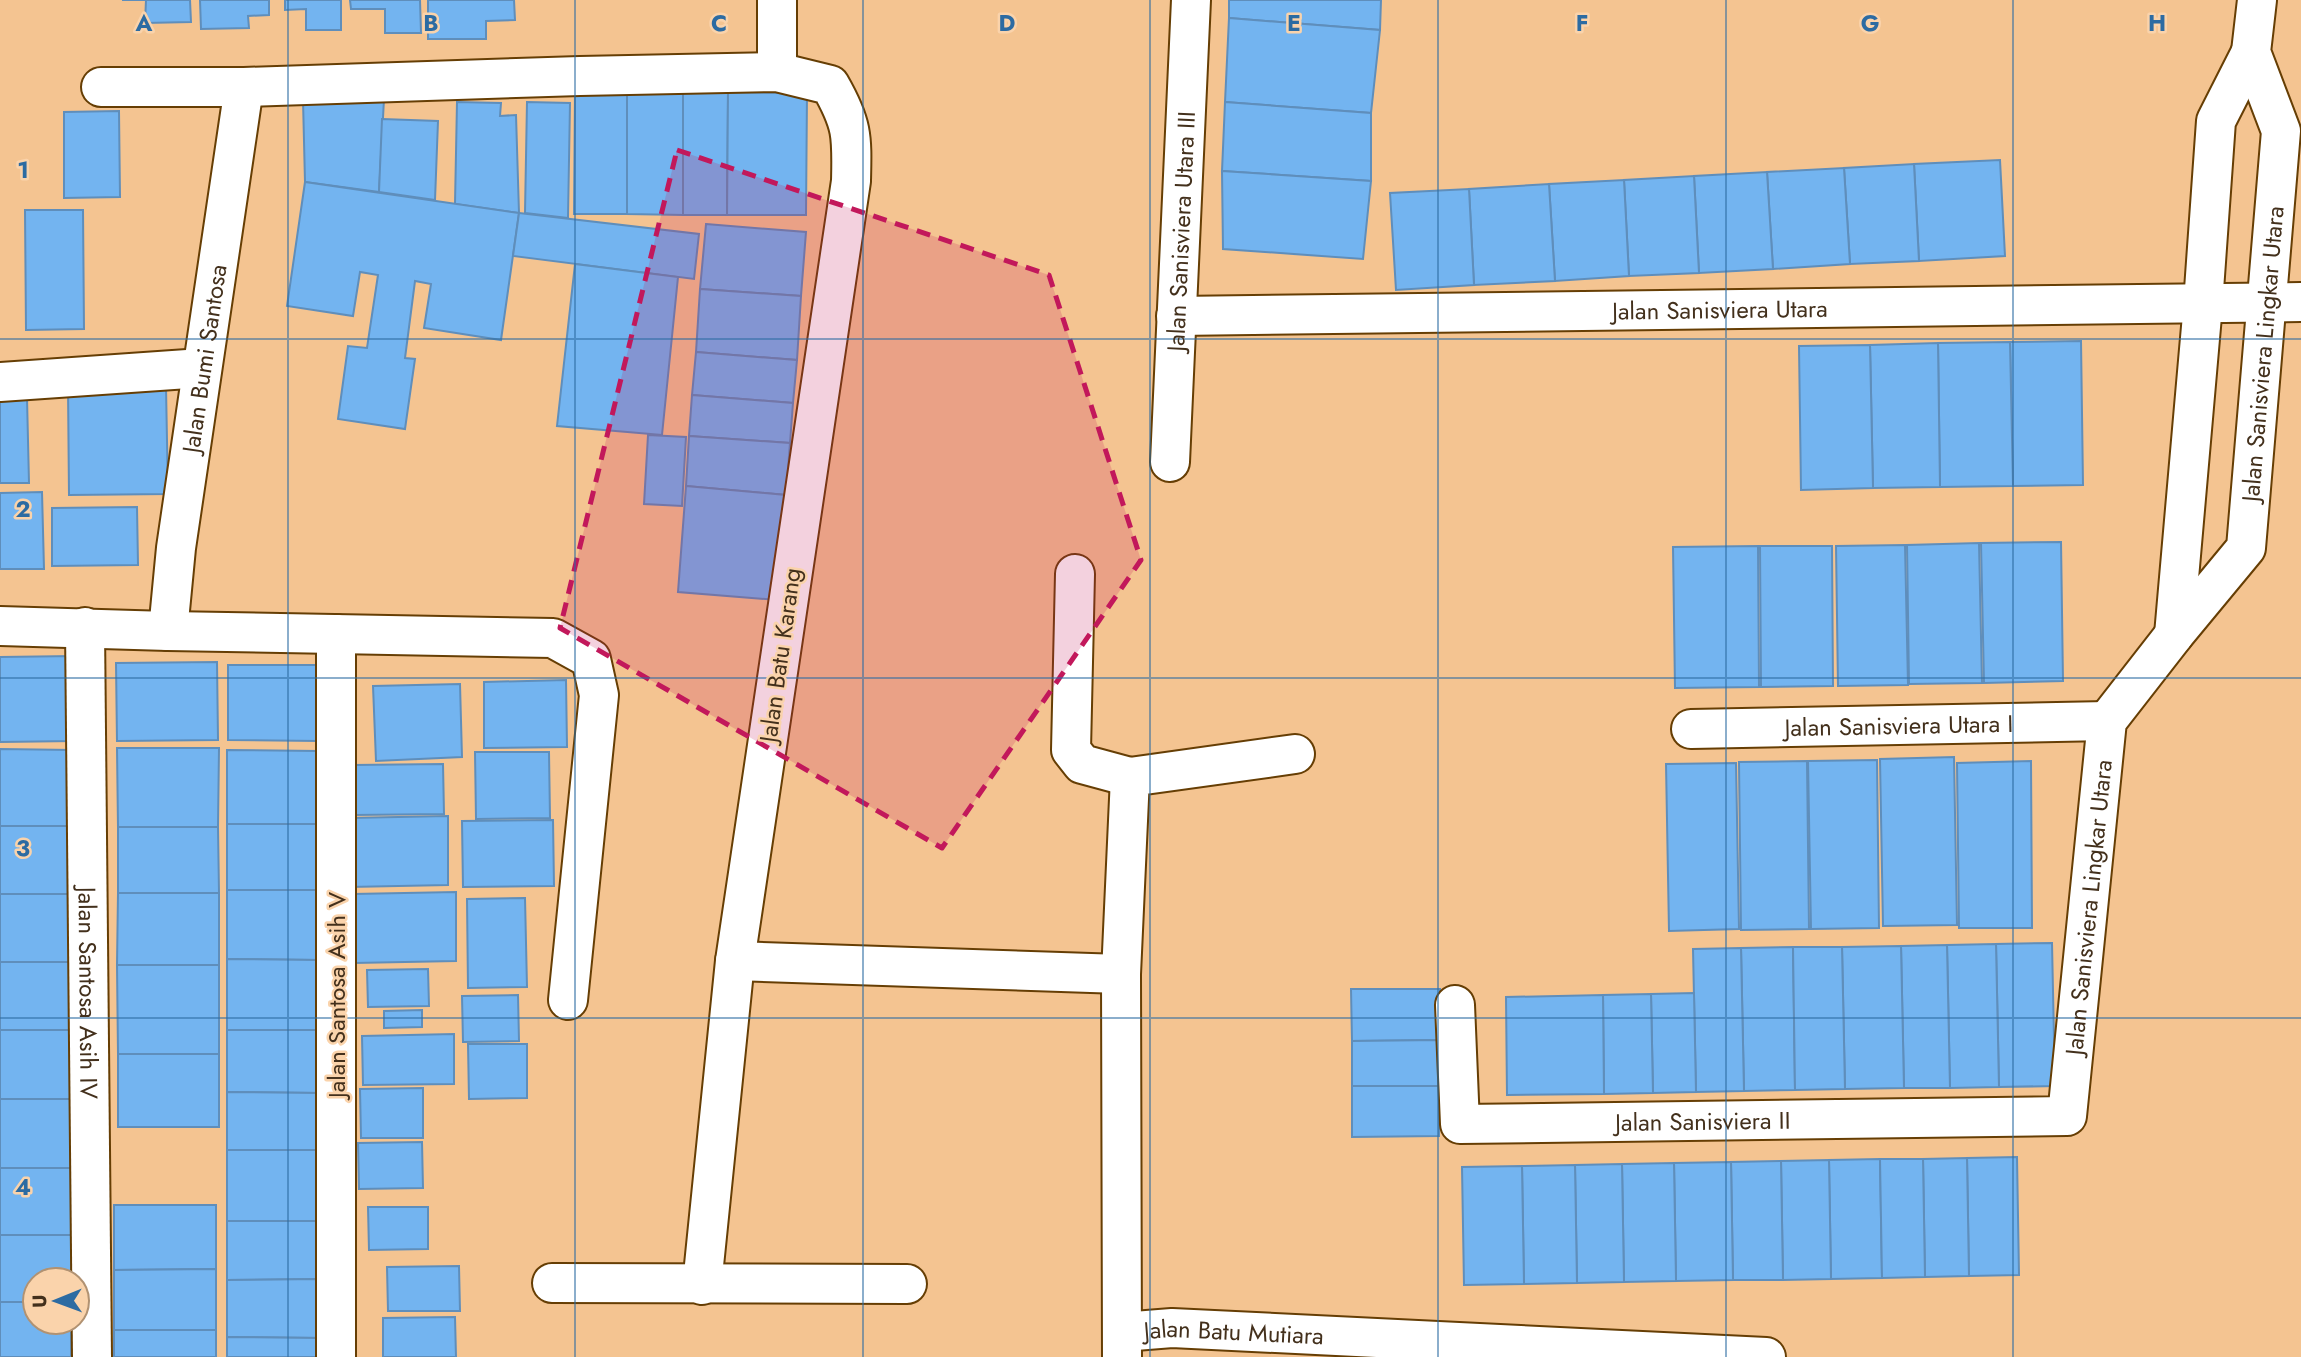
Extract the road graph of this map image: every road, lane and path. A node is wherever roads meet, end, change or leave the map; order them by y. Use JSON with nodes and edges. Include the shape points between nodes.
{"nodes":[{"id":1,"x":776,"y":0,"type":"edge"},
{"id":2,"x":1191,"y":0,"type":"edge"},
{"id":3,"x":2257,"y":0,"type":"edge"},
{"id":4,"x":2250,"y":52,"type":"junction"},
{"id":5,"x":777,"y":72,"type":"junction"},
{"id":6,"x":101,"y":87,"type":"dead end"},
{"id":7,"x":244,"y":87,"type":"junction"},
{"id":8,"x":2283,"y":303,"type":"edge"},
{"id":9,"x":2203,"y":304,"type":"junction"},
{"id":10,"x":1176,"y":316,"type":"junction"},
{"id":11,"x":202,"y":368,"type":"junction"},
{"id":12,"x":0,"y":382,"type":"edge"},
{"id":13,"x":1170,"y":462,"type":"dead end"},
{"id":14,"x":1075,"y":574,"type":"dead end"},
{"id":15,"x":0,"y":625,"type":"edge"},
{"id":16,"x":85,"y":627,"type":"junction"},
{"id":17,"x":168,"y":631,"type":"junction"},
{"id":18,"x":336,"y":634,"type":"junction"},
{"id":19,"x":2174,"y":635,"type":"junction"},
{"id":20,"x":2107,"y":721,"type":"junction"},
{"id":21,"x":1691,"y":729,"type":"dead end"},
{"id":22,"x":1295,"y":754,"type":"dead end"},
{"id":23,"x":1130,"y":777,"type":"junction"},
{"id":24,"x":735,"y":961,"type":"junction"},
{"id":25,"x":1121,"y":974,"type":"junction"},
{"id":26,"x":568,"y":1000,"type":"dead end"},
{"id":27,"x":1455,"y":1005,"type":"dead end"},
{"id":28,"x":2067,"y":1116,"type":"joint"},
{"id":29,"x":552,"y":1283,"type":"dead end"},
{"id":30,"x":907,"y":1284,"type":"dead end"},
{"id":31,"x":702,"y":1285,"type":"junction"},
{"id":32,"x":1122,"y":1344,"type":"edge"},
{"id":33,"x":92,"y":1357,"type":"edge"},
{"id":34,"x":336,"y":1357,"type":"edge"},
{"id":35,"x":1766,"y":1357,"type":"edge"}],
"edges":[{"from":1,"to":5,"type":"street"},
{"from":2,"to":10,"type":"street","name":"Jalan Sanisviera Utara III"},
{"from":3,"to":4,"type":"street","name":"Jalan Sanisviera Lingkar Utara"},
{"from":4,"to":8,"type":"street","name":"Jalan Sanisviera Lingkar Utara","via":[[2281,131]]},
{"from":4,"to":9,"type":"street","name":"Jalan Sanisviera Lingkar Utara","via":[[2216,121]]},
{"from":5,"to":7,"type":"street","name":"Jalan Batu Karang"},
{"from":5,"to":24,"type":"street","name":"Jalan Batu Karang","via":[[830,85],[846,113],[852,140],[851,181]]},
{"from":6,"to":7,"type":"street","name":"Jalan Batu Karang"},
{"from":7,"to":11,"type":"street","name":"Jalan Bumi Santosa"},
{"from":8,"to":9,"type":"street","name":"Jalan Sanisviera Utara"},
{"from":8,"to":19,"type":"street","name":"Jalan Sanisviera Lingkar Utara","via":[[2246,548]]},
{"from":9,"to":10,"type":"street","name":"Jalan Sanisviera Utara"},
{"from":9,"to":19,"type":"street","name":"Jalan Sanisviera Lingkar Utara"},
{"from":10,"to":13,"type":"street","name":"Jalan Sanisviera Utara III"},
{"from":11,"to":12,"type":"street"},
{"from":11,"to":17,"type":"street","name":"Jalan Bumi Santosa"},
{"from":14,"to":23,"type":"street","via":[[1070,750],[1082,764]]},
{"from":15,"to":16,"type":"street"},
{"from":16,"to":17,"type":"street"},
{"from":16,"to":33,"type":"street","name":"Jalan Santosa Asih IV"},
{"from":17,"to":18,"type":"street"},
{"from":18,"to":26,"type":"street","via":[[553,638],[591,659],[599,695]]},
{"from":18,"to":34,"type":"street","name":"Jalan Santosa Asih V"},
{"from":19,"to":20,"type":"street","name":"Jalan Sanisviera Lingkar Utara"},
{"from":20,"to":21,"type":"street","name":"Jalan Sanisviera Utara I"},
{"from":20,"to":28,"type":"street","name":"Jalan Sanisviera Lingkar Utara"},
{"from":22,"to":23,"type":"street"},
{"from":23,"to":25,"type":"street"},
{"from":24,"to":25,"type":"street"},
{"from":24,"to":31,"type":"street","name":"Jalan Batu Karang"},
{"from":25,"to":32,"type":"street"},
{"from":27,"to":28,"type":"street","name":"Jalan Sanisviera II","via":[[1460,1124]]},
{"from":29,"to":31,"type":"street"},
{"from":30,"to":31,"type":"street"},
{"from":32,"to":35,"type":"street","name":"Jalan Batu Mutiara","via":[[1172,1328]]}]}
